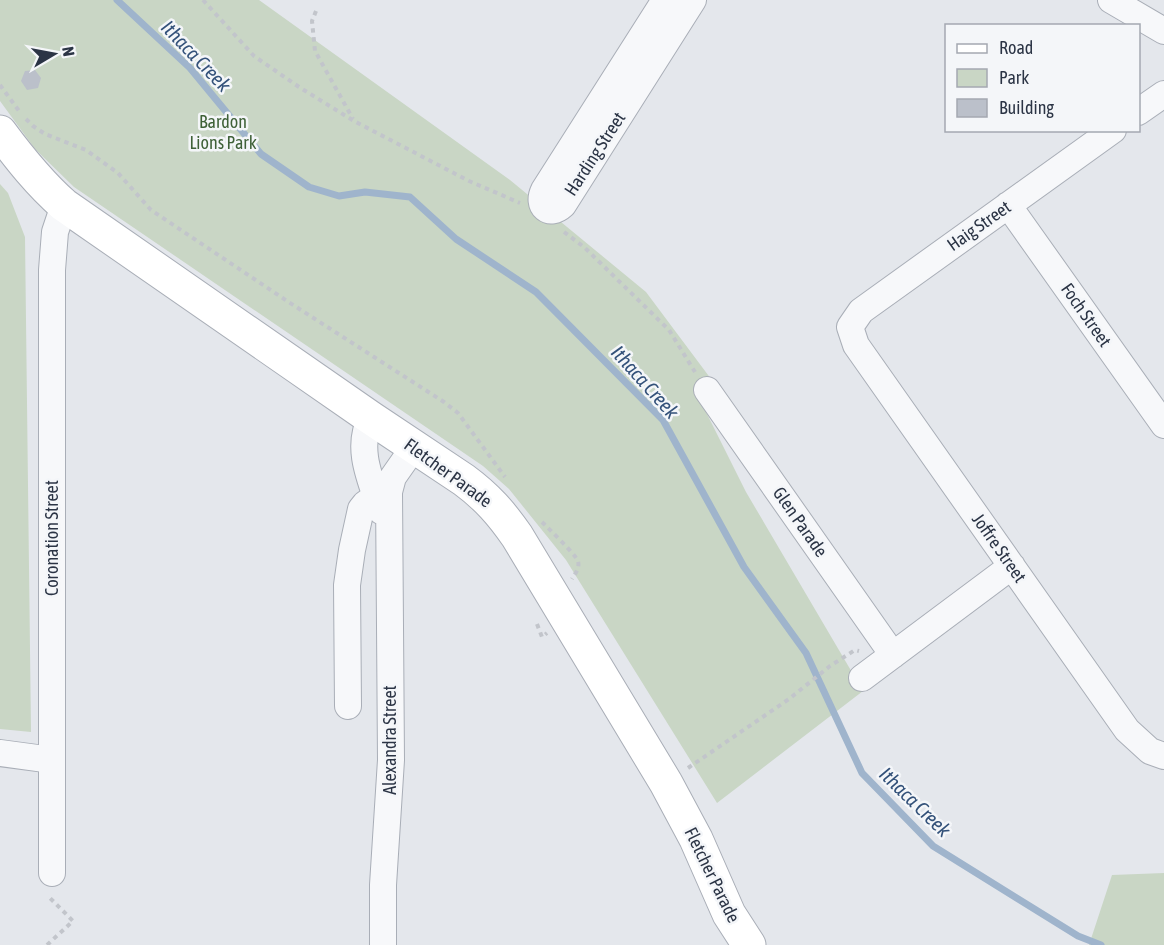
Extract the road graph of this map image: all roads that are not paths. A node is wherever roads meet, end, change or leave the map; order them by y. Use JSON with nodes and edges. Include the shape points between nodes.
{"nodes":[{"id":1,"x":665,"y":0,"type":"edge"},
{"id":2,"x":693,"y":0,"type":"edge"},
{"id":3,"x":1111,"y":0,"type":"edge"},
{"id":4,"x":1164,"y":31,"type":"edge"},
{"id":5,"x":1164,"y":94,"type":"edge"},
{"id":6,"x":1140,"y":111,"type":"edge"},
{"id":7,"x":0,"y":132,"type":"edge"},
{"id":8,"x":1110,"y":132,"type":"edge"},
{"id":9,"x":64,"y":205,"type":"junction"},
{"id":10,"x":1008,"y":206,"type":"junction"},
{"id":11,"x":850,"y":327,"type":"joint"},
{"id":12,"x":706,"y":390,"type":"road end"},
{"id":13,"x":371,"y":418,"type":"junction"},
{"id":14,"x":1164,"y":425,"type":"edge"},
{"id":15,"x":414,"y":447,"type":"junction"},
{"id":16,"x":376,"y":496,"type":"junction"},
{"id":17,"x":388,"y":534,"type":"junction"},
{"id":18,"x":1012,"y":566,"type":"junction"},
{"id":19,"x":893,"y":655,"type":"junction"},
{"id":20,"x":862,"y":678,"type":"dead end"},
{"id":21,"x":348,"y":706,"type":"dead end"},
{"id":22,"x":0,"y":753,"type":"edge"},
{"id":23,"x":1164,"y":756,"type":"edge"},
{"id":24,"x":52,"y":760,"type":"junction"},
{"id":25,"x":49,"y":883,"type":"road end"},
{"id":26,"x":383,"y":945,"type":"edge"},
{"id":27,"x":749,"y":945,"type":"edge"}],
"edges":[{"from":1,"to":2,"type":"street","name":"Harding Street","via":[[544,190],[541,202],[549,211],[563,205]]},
{"from":3,"to":4,"type":"street"},
{"from":5,"to":6,"type":"street"},
{"from":7,"to":9,"type":"street","name":"Fletcher Parade","via":[[25,166]]},
{"from":8,"to":10,"type":"street","name":"Haig Street"},
{"from":9,"to":13,"type":"street","name":"Fletcher Parade"},
{"from":9,"to":24,"type":"street","name":"Coronation Street","via":[[55,234],[52,270]]},
{"from":10,"to":11,"type":"street","name":"Haig Street","via":[[861,311]]},
{"from":10,"to":14,"type":"street","name":"Foch Street"},
{"from":11,"to":18,"type":"street","name":"Joffre Street","via":[[856,345]]},
{"from":12,"to":19,"type":"street","name":"Glen Parade"},
{"from":13,"to":15,"type":"street","name":"Fletcher Parade"},
{"from":13,"to":16,"type":"street","name":"Alexandra Street","via":[[364,447]]},
{"from":15,"to":17,"type":"street","name":"Alexandra Street","via":[[390,483]]},
{"from":15,"to":27,"type":"street","name":"Fletcher Parade","via":[[471,485],[494,505],[517,536],[675,799],[729,914]]},
{"from":16,"to":17,"type":"street","name":"Alexandra Street"},
{"from":16,"to":21,"type":"street","via":[[361,509],[348,577]]},
{"from":17,"to":26,"type":"street","name":"Alexandra Street","via":[[392,760]]},
{"from":18,"to":19,"type":"street"},
{"from":18,"to":23,"type":"street","name":"Joffre Street","via":[[1127,730],[1150,751]]},
{"from":19,"to":20,"type":"street"},
{"from":22,"to":24,"type":"street"},
{"from":24,"to":25,"type":"street","name":"Coronation Street"}]}
